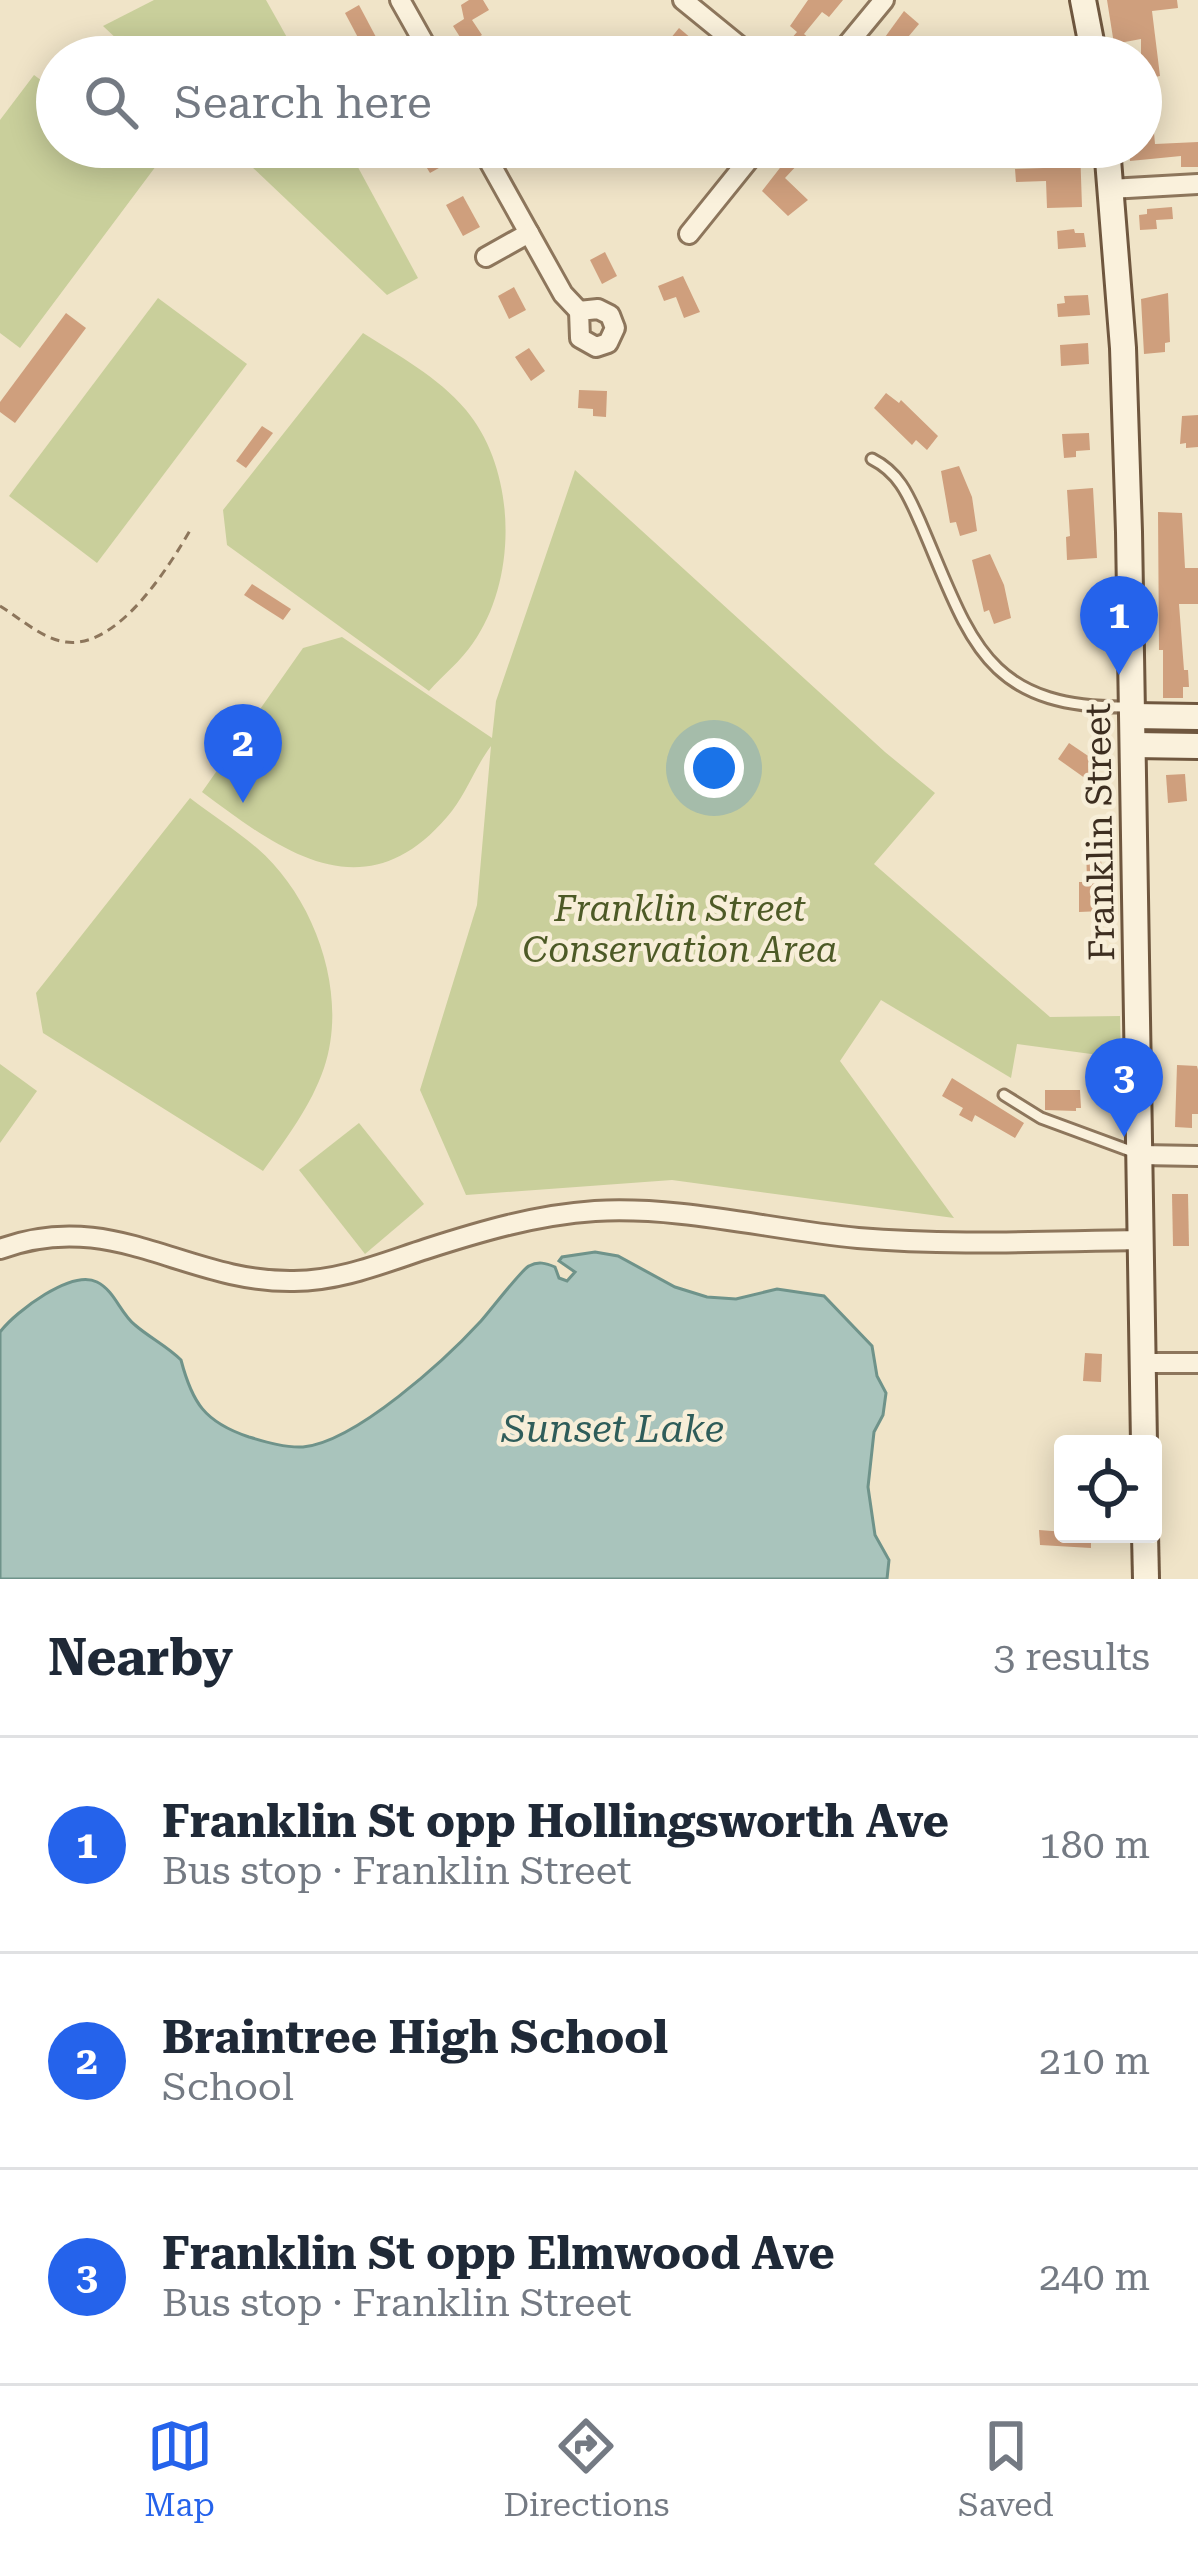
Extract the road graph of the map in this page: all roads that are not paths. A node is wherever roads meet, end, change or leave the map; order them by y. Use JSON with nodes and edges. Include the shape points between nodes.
{"nodes":[{"id":1,"x":400,"y":0,"type":"edge"},
{"id":2,"x":683,"y":0,"type":"edge"},
{"id":3,"x":884,"y":0,"type":"edge"},
{"id":4,"x":1083,"y":0,"type":"edge"},
{"id":5,"x":420,"y":36,"type":"edge"},
{"id":6,"x":727,"y":36,"type":"edge"},
{"id":7,"x":854,"y":36,"type":"edge"},
{"id":8,"x":1090,"y":36,"type":"edge"},
{"id":9,"x":493,"y":168,"type":"edge"},
{"id":10,"x":742,"y":168,"type":"edge"},
{"id":11,"x":1108,"y":168,"type":"edge"},
{"id":12,"x":1198,"y":184,"type":"edge"},
{"id":13,"x":1110,"y":189,"type":"junction"},
{"id":14,"x":529,"y":233,"type":"junction"},
{"id":15,"x":689,"y":233,"type":"dead end"},
{"id":16,"x":486,"y":257,"type":"dead end"},
{"id":17,"x":579,"y":311,"type":"dead end"},
{"id":18,"x":872,"y":459,"type":"dead end"},
{"id":19,"x":1133,"y":711,"type":"junction"},
{"id":20,"x":1198,"y":717,"type":"edge"},
{"id":21,"x":1134,"y":746,"type":"junction"},
{"id":22,"x":1198,"y":746,"type":"edge"},
{"id":23,"x":1004,"y":1095,"type":"dead end"},
{"id":24,"x":1140,"y":1155,"type":"junction"},
{"id":25,"x":1198,"y":1156,"type":"edge"},
{"id":26,"x":1141,"y":1240,"type":"junction"},
{"id":27,"x":0,"y":1249,"type":"edge"},
{"id":28,"x":1143,"y":1363,"type":"junction"},
{"id":29,"x":1198,"y":1363,"type":"edge"},
{"id":30,"x":1144,"y":1435,"type":"edge"},
{"id":31,"x":1145,"y":1543,"type":"edge"},
{"id":32,"x":1146,"y":1579,"type":"edge"}],
"edges":[{"from":1,"to":5,"type":"street"},
{"from":2,"to":6,"type":"street"},
{"from":3,"to":7,"type":"street"},
{"from":4,"to":8,"type":"main road"},
{"from":9,"to":14,"type":"street"},
{"from":10,"to":15,"type":"street"},
{"from":11,"to":13,"type":"main road","name":"Franklin Street"},
{"from":12,"to":13,"type":"street"},
{"from":13,"to":19,"type":"main road","name":"Franklin Street","via":[[1126,407]]},
{"from":14,"to":16,"type":"street"},
{"from":14,"to":17,"type":"street"},
{"from":18,"to":19,"type":"lane","via":[[902,483],[964,620],[1004,675],[1050,700]]},
{"from":19,"to":20,"type":"main road"},
{"from":19,"to":21,"type":"main road","name":"Franklin Street"},
{"from":21,"to":22,"type":"main road"},
{"from":21,"to":24,"type":"main road","name":"Franklin Street"},
{"from":23,"to":24,"type":"lane","via":[[1041,1118]]},
{"from":24,"to":25,"type":"street"},
{"from":24,"to":26,"type":"main road","name":"Franklin Street"},
{"from":26,"to":27,"type":"street","via":[[895,1240],[619,1210],[522,1221],[346,1274],[296,1281],[221,1274],[112,1238],[61,1236]]},
{"from":26,"to":28,"type":"main road","name":"Franklin Street"},
{"from":28,"to":29,"type":"street"},
{"from":28,"to":30,"type":"main road","name":"Franklin Street"},
{"from":31,"to":32,"type":"main road"}]}
